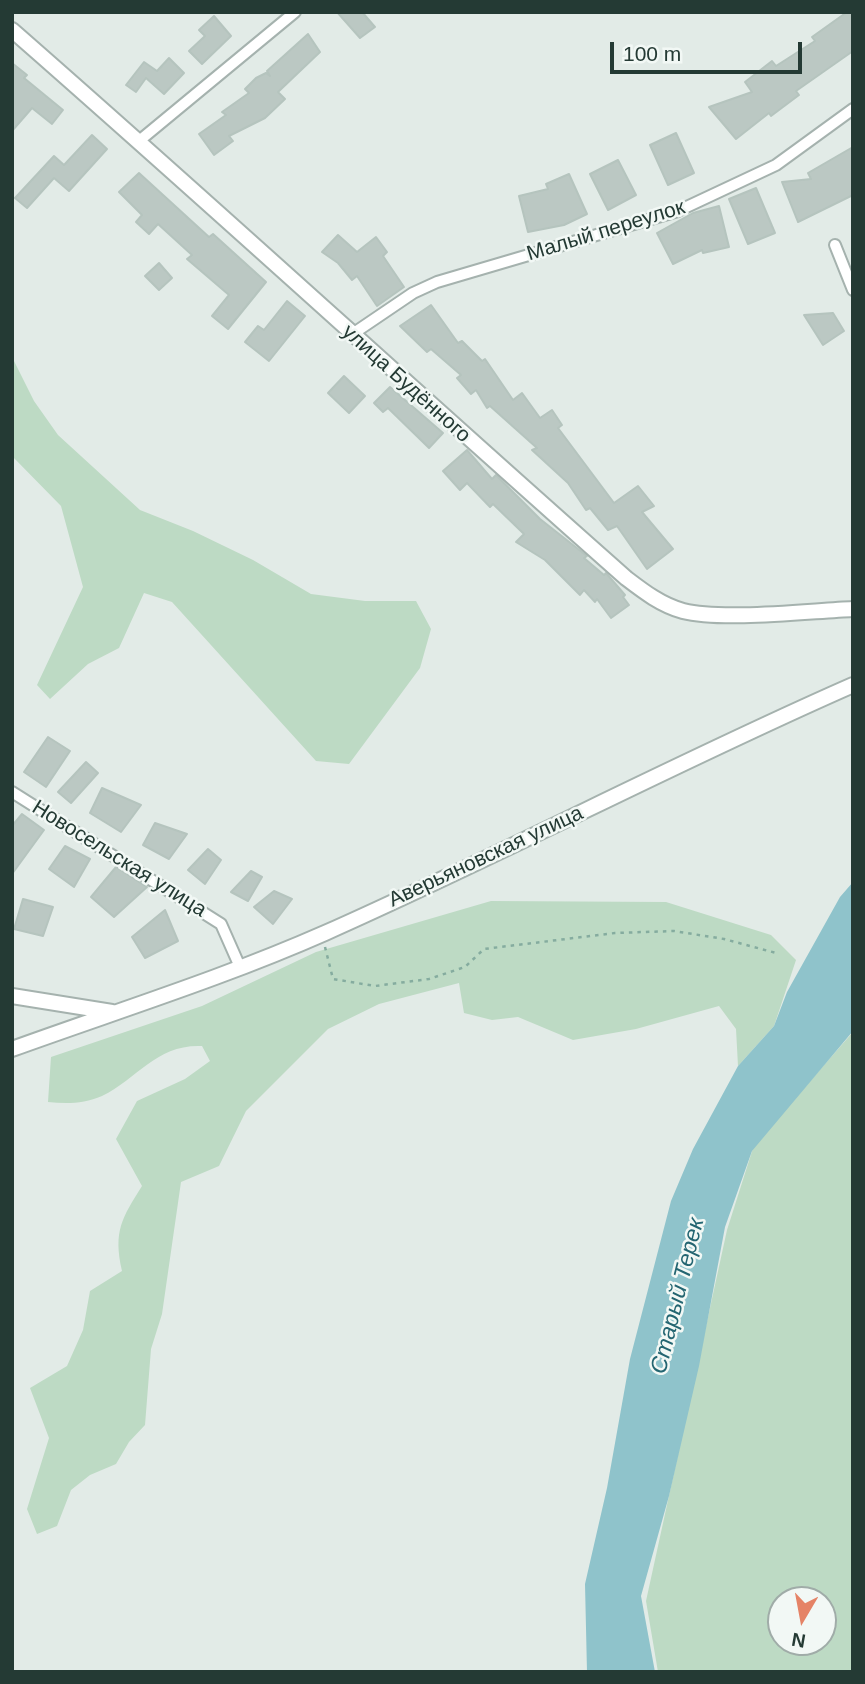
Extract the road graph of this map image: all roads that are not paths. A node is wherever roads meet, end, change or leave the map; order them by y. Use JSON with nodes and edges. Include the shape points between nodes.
{"nodes":[{"id":1,"x":295,"y":12,"type":"edge"},
{"id":2,"x":12,"y":30,"type":"edge"},
{"id":3,"x":853,"y":109,"type":"edge"},
{"id":4,"x":139,"y":141,"type":"junction"},
{"id":5,"x":835,"y":245,"type":"dead end"},
{"id":6,"x":853,"y":290,"type":"edge"},
{"id":7,"x":351,"y":335,"type":"junction"},
{"id":8,"x":853,"y":609,"type":"edge"},
{"id":9,"x":853,"y":685,"type":"edge"},
{"id":10,"x":12,"y":792,"type":"edge"},
{"id":11,"x":240,"y":967,"type":"junction"},
{"id":12,"x":12,"y":996,"type":"edge"},
{"id":13,"x":113,"y":1012,"type":"junction"},
{"id":14,"x":12,"y":1049,"type":"edge"}],
"edges":[{"from":1,"to":4,"type":"street"},
{"from":2,"to":4,"type":"street","name":"улица Будённого"},
{"from":3,"to":7,"type":"street","name":"Малый переулок","via":[[776,165],[678,211],[437,282],[412,293]]},
{"from":4,"to":7,"type":"street","name":"улица Будённого"},
{"from":5,"to":6,"type":"street"},
{"from":7,"to":8,"type":"street","name":"улица Будённого","via":[[653,598],[683,611],[713,614]]},
{"from":9,"to":11,"type":"street","name":"Аверьяновская улица","via":[[323,934]]},
{"from":10,"to":11,"type":"street","name":"Новосельская улица","via":[[221,924]]},
{"from":11,"to":13,"type":"street","name":"Аверьяновская улица"},
{"from":12,"to":13,"type":"street"},
{"from":13,"to":14,"type":"street","name":"Аверьяновская улица"}]}
